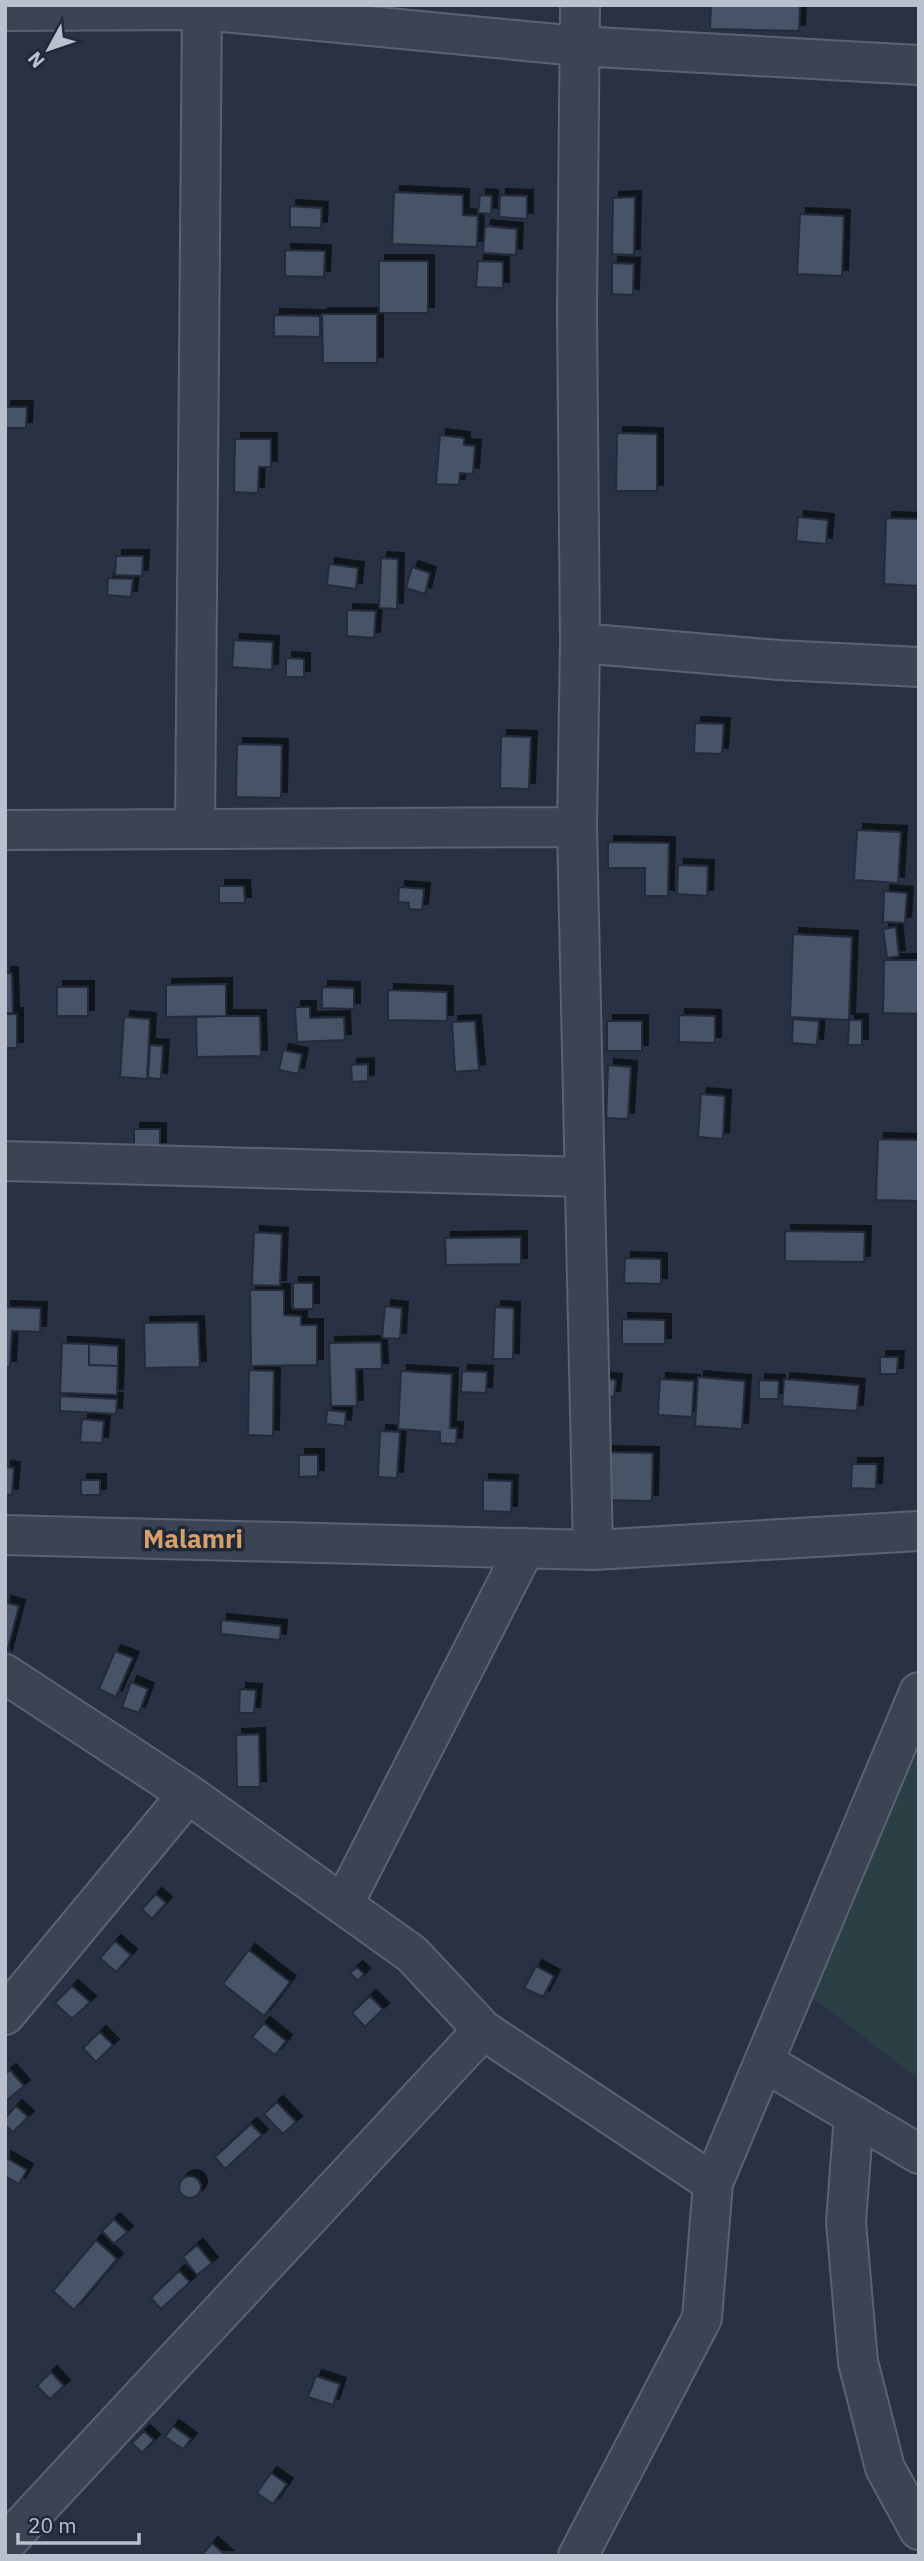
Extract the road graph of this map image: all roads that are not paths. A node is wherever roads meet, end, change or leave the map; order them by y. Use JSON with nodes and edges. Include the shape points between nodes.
{"nodes":[{"id":1,"x":580,"y":5,"type":"edge"},
{"id":2,"x":202,"y":8,"type":"edge"},
{"id":3,"x":5,"y":10,"type":"edge"},
{"id":4,"x":579,"y":46,"type":"junction"},
{"id":5,"x":919,"y":65,"type":"edge"},
{"id":6,"x":580,"y":643,"type":"junction"},
{"id":7,"x":919,"y":667,"type":"edge"},
{"id":8,"x":578,"y":827,"type":"junction"},
{"id":9,"x":195,"y":829,"type":"junction"},
{"id":10,"x":5,"y":830,"type":"edge"},
{"id":11,"x":5,"y":1161,"type":"edge"},
{"id":12,"x":585,"y":1177,"type":"junction"},
{"id":13,"x":919,"y":1531,"type":"edge"},
{"id":14,"x":5,"y":1535,"type":"edge"},
{"id":15,"x":525,"y":1548,"type":"junction"},
{"id":16,"x":593,"y":1550,"type":"junction"},
{"id":17,"x":5,"y":1674,"type":"edge"},
{"id":18,"x":919,"y":1692,"type":"edge"},
{"id":19,"x":188,"y":1794,"type":"junction"},
{"id":20,"x":343,"y":1905,"type":"junction"},
{"id":21,"x":5,"y":2015,"type":"edge"},
{"id":22,"x":483,"y":2030,"type":"junction"},
{"id":23,"x":764,"y":2062,"type":"junction"},
{"id":24,"x":854,"y":2115,"type":"junction"},
{"id":25,"x":919,"y":2154,"type":"edge"},
{"id":26,"x":713,"y":2183,"type":"junction"},
{"id":27,"x":919,"y":2530,"type":"edge"},
{"id":28,"x":5,"y":2544,"type":"edge"},
{"id":29,"x":578,"y":2556,"type":"edge"}],
"edges":[{"from":1,"to":4,"type":"street"},
{"from":2,"to":3,"type":"street"},
{"from":2,"to":4,"type":"street"},
{"from":2,"to":9,"type":"street"},
{"from":4,"to":5,"type":"street"},
{"from":4,"to":6,"type":"street"},
{"from":6,"to":7,"type":"street"},
{"from":6,"to":8,"type":"street"},
{"from":8,"to":9,"type":"street"},
{"from":8,"to":12,"type":"street"},
{"from":9,"to":10,"type":"street"},
{"from":11,"to":12,"type":"street"},
{"from":12,"to":16,"type":"street"},
{"from":13,"to":16,"type":"street"},
{"from":14,"to":15,"type":"street"},
{"from":15,"to":16,"type":"street"},
{"from":15,"to":20,"type":"street"},
{"from":17,"to":19,"type":"street"},
{"from":18,"to":23,"type":"street"},
{"from":19,"to":20,"type":"street"},
{"from":19,"to":21,"type":"street"},
{"from":20,"to":22,"type":"street","via":[[412,1954]]},
{"from":22,"to":26,"type":"street"},
{"from":22,"to":28,"type":"street"},
{"from":23,"to":24,"type":"street"},
{"from":23,"to":26,"type":"street"},
{"from":24,"to":25,"type":"street"},
{"from":24,"to":27,"type":"street","via":[[846,2222],[858,2362],[885,2468]]},
{"from":26,"to":29,"type":"street","via":[[702,2318]]}]}
